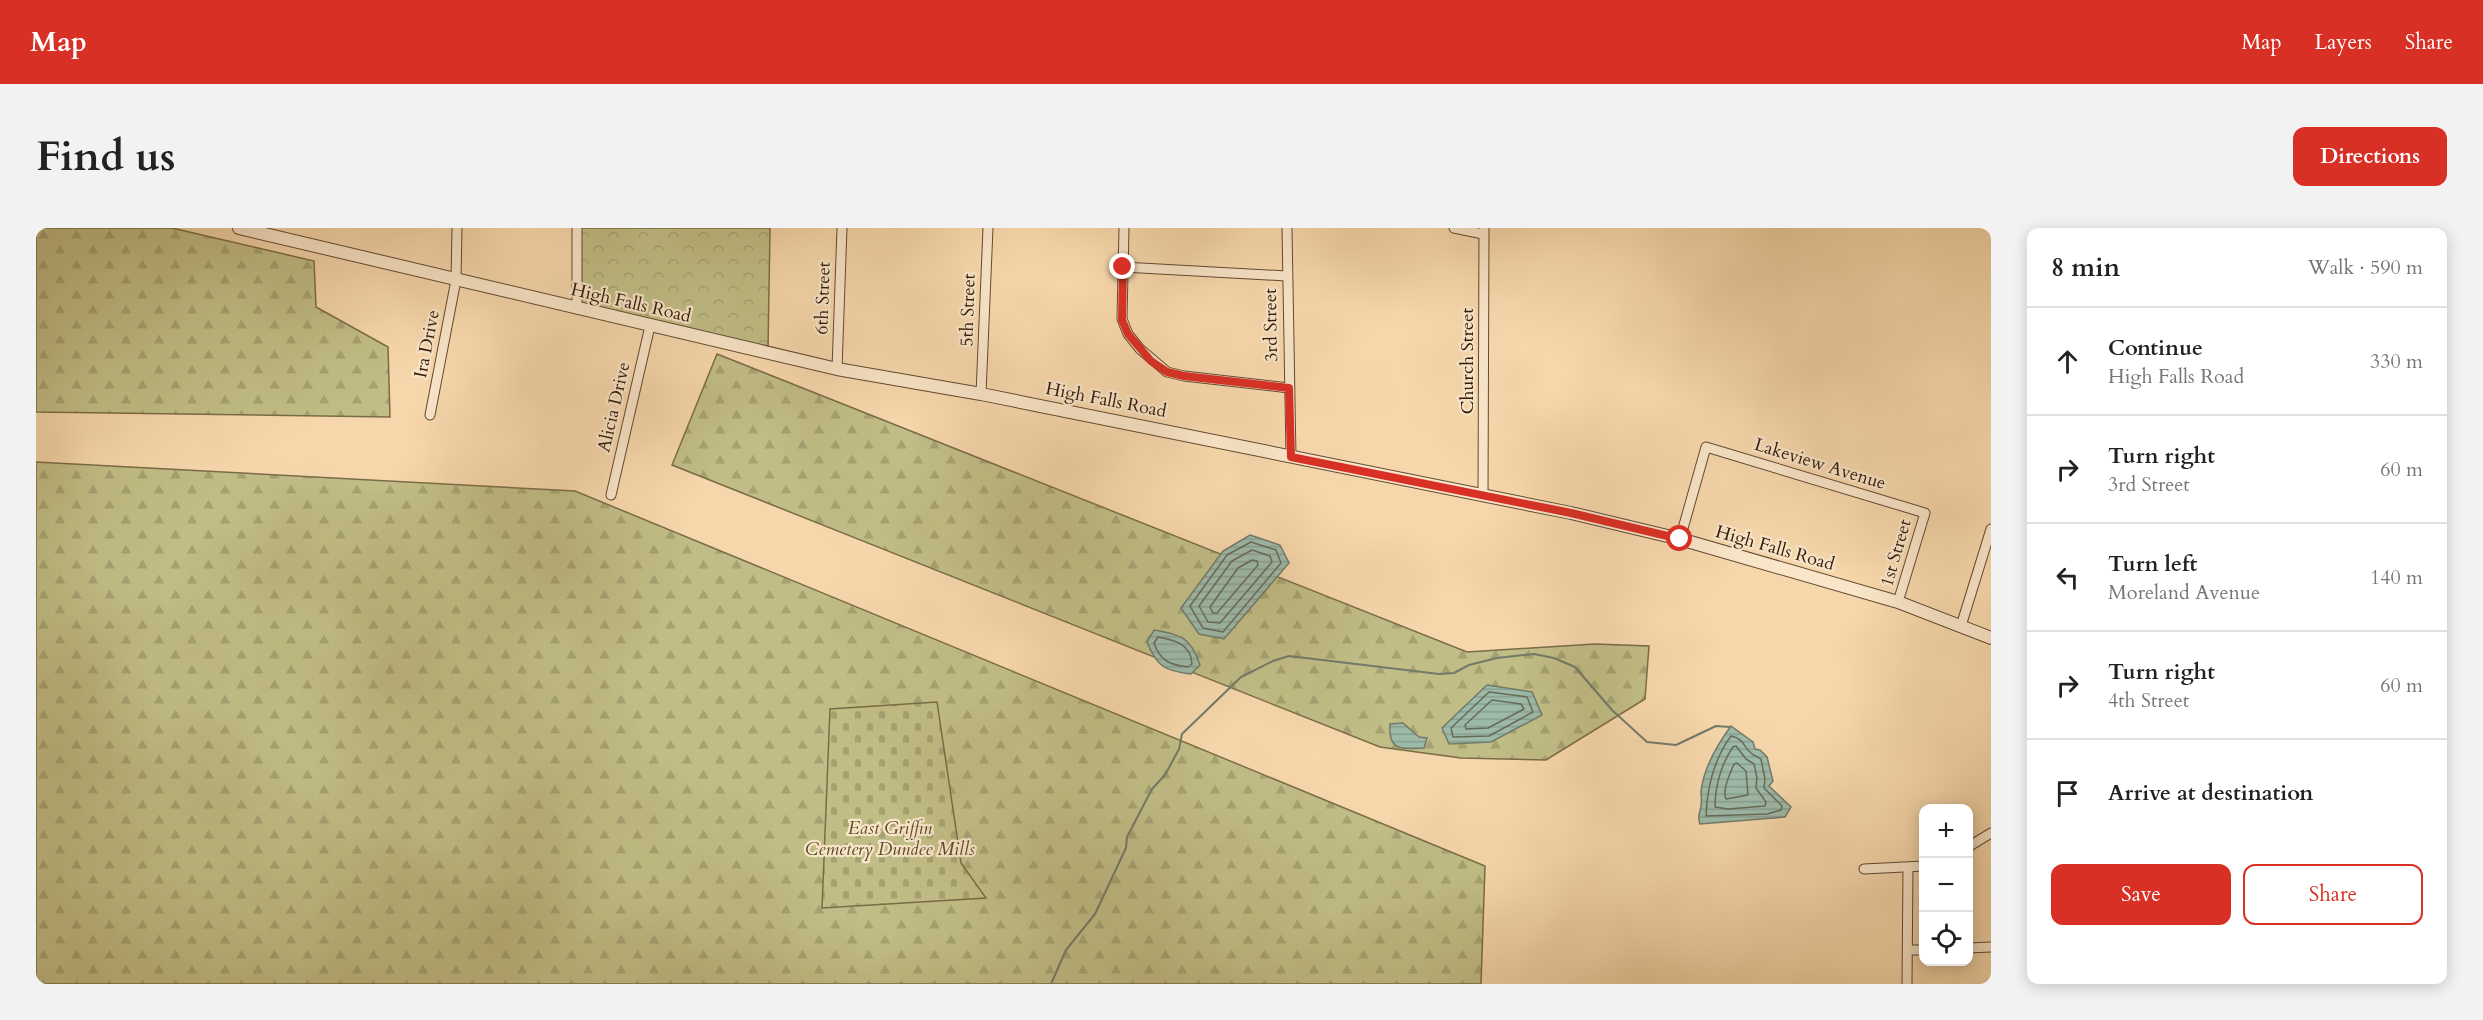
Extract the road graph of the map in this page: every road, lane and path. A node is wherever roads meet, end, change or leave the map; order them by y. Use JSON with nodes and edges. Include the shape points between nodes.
{"nodes":[{"id":1,"x":239,"y":228,"type":"edge"},
{"id":2,"x":458,"y":228,"type":"edge"},
{"id":3,"x":577,"y":228,"type":"edge"},
{"id":4,"x":842,"y":228,"type":"edge"},
{"id":5,"x":988,"y":228,"type":"edge"},
{"id":6,"x":1124,"y":228,"type":"edge"},
{"id":7,"x":1287,"y":228,"type":"edge"},
{"id":8,"x":1454,"y":228,"type":"edge"},
{"id":9,"x":1484,"y":231,"type":"edge"},
{"id":10,"x":1123,"y":267,"type":"junction"},
{"id":11,"x":1286,"y":276,"type":"junction"},
{"id":12,"x":456,"y":280,"type":"junction"},
{"id":13,"x":577,"y":309,"type":"junction"},
{"id":14,"x":650,"y":326,"type":"junction"},
{"id":15,"x":837,"y":369,"type":"junction"},
{"id":16,"x":1289,"y":388,"type":"junction"},
{"id":17,"x":981,"y":394,"type":"junction"},
{"id":18,"x":429,"y":415,"type":"dead end"},
{"id":19,"x":1291,"y":457,"type":"junction"},
{"id":20,"x":610,"y":495,"type":"dead end"},
{"id":21,"x":1483,"y":495,"type":"junction"},
{"id":22,"x":1925,"y":513,"type":"joint"},
{"id":23,"x":1991,"y":529,"type":"edge"},
{"id":24,"x":1680,"y":539,"type":"junction"},
{"id":25,"x":1989,"y":547,"type":"edge"},
{"id":26,"x":1899,"y":602,"type":"junction"},
{"id":27,"x":1961,"y":626,"type":"junction"},
{"id":28,"x":1991,"y":638,"type":"edge"},
{"id":29,"x":1991,"y":833,"type":"edge"},
{"id":30,"x":1973,"y":844,"type":"edge"},
{"id":31,"x":1919,"y":867,"type":"edge"},
{"id":32,"x":1864,"y":868,"type":"dead end"},
{"id":33,"x":1908,"y":868,"type":"junction"},
{"id":34,"x":1991,"y":947,"type":"edge"},
{"id":35,"x":1973,"y":948,"type":"edge"},
{"id":36,"x":1908,"y":950,"type":"junction"},
{"id":37,"x":1919,"y":950,"type":"edge"},
{"id":38,"x":1907,"y":984,"type":"edge"}],
"edges":[{"from":1,"to":12,"type":"street","name":"High Falls Road"},
{"from":2,"to":12,"type":"street","name":"Ira Drive"},
{"from":3,"to":13,"type":"street"},
{"from":4,"to":15,"type":"street","name":"6th Street"},
{"from":5,"to":17,"type":"street","name":"5th Street"},
{"from":6,"to":10,"type":"street"},
{"from":7,"to":11,"type":"street","name":"3rd Street"},
{"from":8,"to":9,"type":"street"},
{"from":9,"to":21,"type":"street","name":"Church Street"},
{"from":10,"to":11,"type":"street"},
{"from":10,"to":16,"type":"street","via":[[1122,320],[1151,361],[1167,372],[1184,376]]},
{"from":11,"to":16,"type":"street","name":"3rd Street"},
{"from":12,"to":13,"type":"street","name":"High Falls Road"},
{"from":12,"to":18,"type":"street","name":"Ira Drive"},
{"from":13,"to":14,"type":"street","name":"High Falls Road"},
{"from":14,"to":15,"type":"street","name":"High Falls Road"},
{"from":14,"to":20,"type":"street","name":"Alicia Drive"},
{"from":15,"to":17,"type":"street","name":"High Falls Road"},
{"from":16,"to":19,"type":"street","name":"3rd Street"},
{"from":17,"to":19,"type":"street","name":"High Falls Road"},
{"from":19,"to":21,"type":"street","name":"High Falls Road"},
{"from":21,"to":24,"type":"street","name":"High Falls Road"},
{"from":22,"to":24,"type":"street","name":"Lakeview Avenue","via":[[1706,447]]},
{"from":22,"to":26,"type":"street","name":"1st Street"},
{"from":23,"to":25,"type":"street"},
{"from":24,"to":26,"type":"street","name":"High Falls Road"},
{"from":25,"to":27,"type":"street"},
{"from":26,"to":27,"type":"street","name":"High Falls Road"},
{"from":27,"to":28,"type":"street","name":"High Falls Road"},
{"from":29,"to":30,"type":"street"},
{"from":31,"to":33,"type":"street"},
{"from":32,"to":33,"type":"street"},
{"from":33,"to":36,"type":"street"},
{"from":34,"to":35,"type":"street"},
{"from":36,"to":37,"type":"street"},
{"from":36,"to":38,"type":"street"}]}
